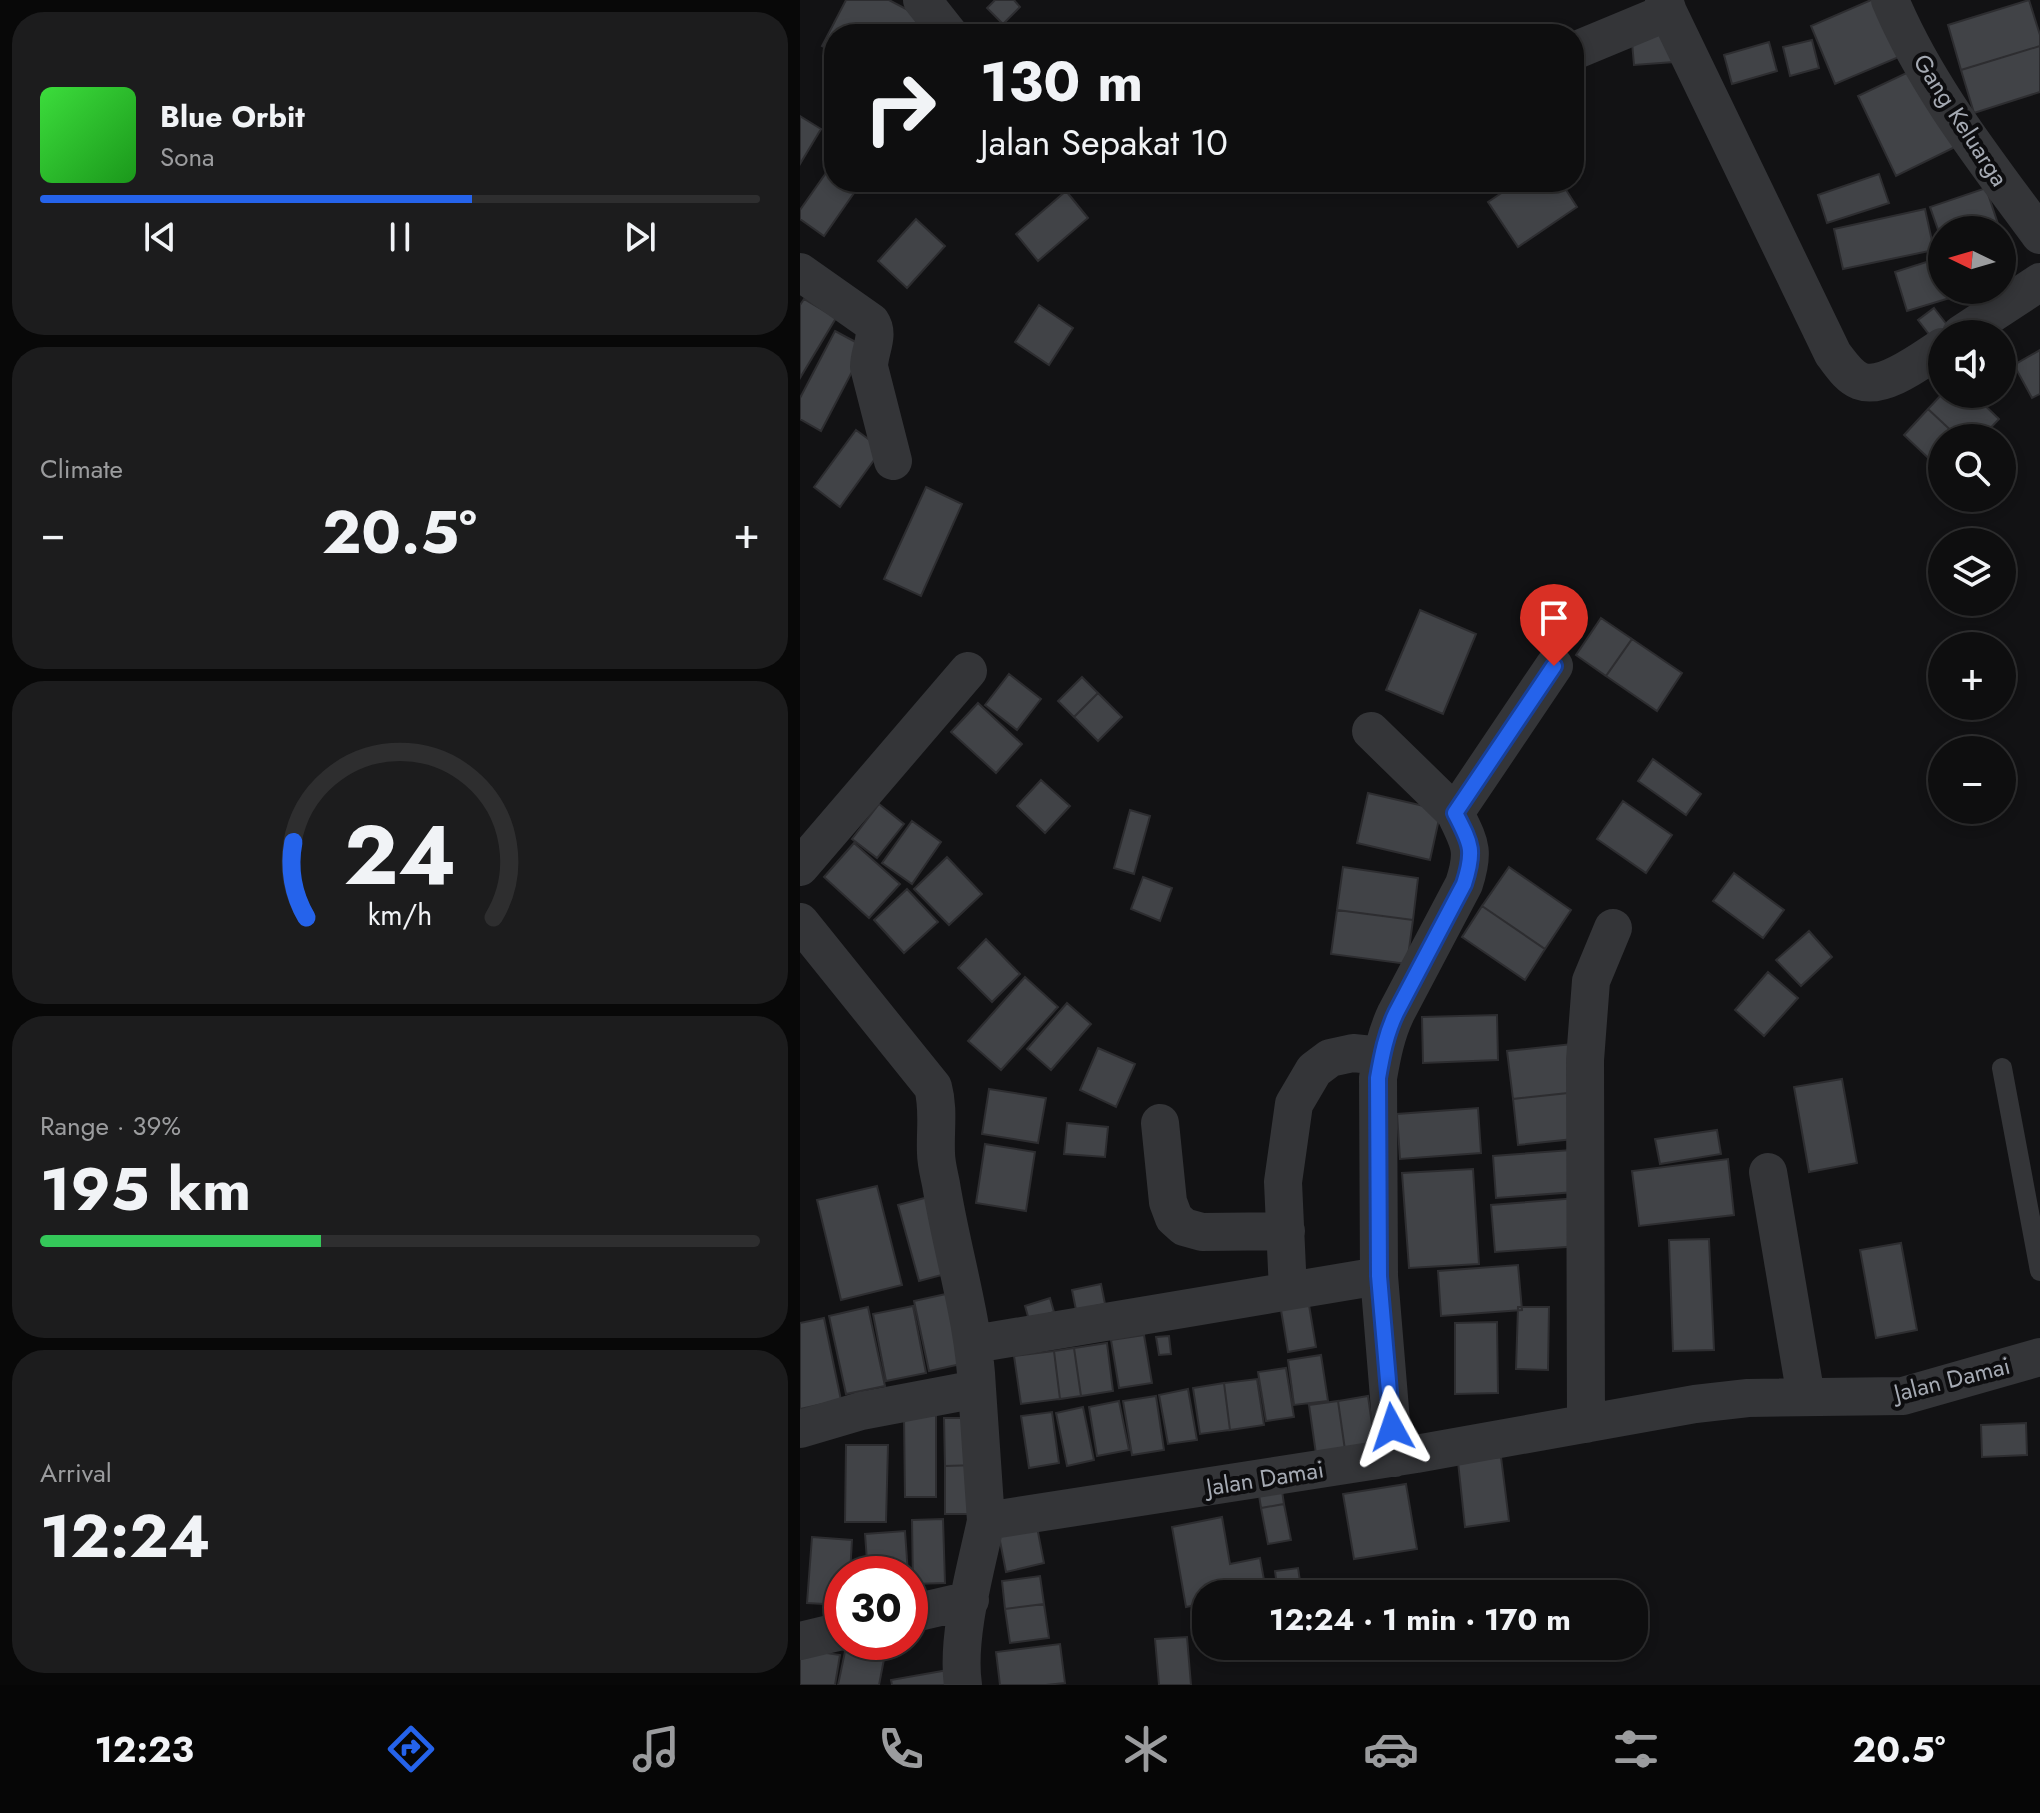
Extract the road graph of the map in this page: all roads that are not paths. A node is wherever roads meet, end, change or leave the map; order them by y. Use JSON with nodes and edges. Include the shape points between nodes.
{"nodes":[{"id":1,"x":922,"y":0,"type":"edge"},
{"id":2,"x":1890,"y":0,"type":"edge"},
{"id":3,"x":1666,"y":6,"type":"edge"},
{"id":4,"x":941,"y":24,"type":"edge"},
{"id":5,"x":1584,"y":46,"type":"edge"},
{"id":6,"x":2040,"y":235,"type":"edge"},
{"id":7,"x":800,"y":272,"type":"edge"},
{"id":8,"x":2040,"y":282,"type":"edge"},
{"id":9,"x":1982,"y":320,"type":"edge"},
{"id":10,"x":1928,"y":356,"type":"edge"},
{"id":11,"x":893,"y":461,"type":"dead end"},
{"id":12,"x":1554,"y":666,"type":"dead end"},
{"id":13,"x":968,"y":671,"type":"dead end"},
{"id":14,"x":1371,"y":731,"type":"dead end"},
{"id":15,"x":1455,"y":813,"type":"junction"},
{"id":16,"x":800,"y":867,"type":"edge"},
{"id":17,"x":800,"y":922,"type":"edge"},
{"id":18,"x":1613,"y":928,"type":"dead end"},
{"id":19,"x":1382,"y":1056,"type":"junction"},
{"id":20,"x":2002,"y":1068,"type":"dead end"},
{"id":21,"x":1160,"y":1123,"type":"dead end"},
{"id":22,"x":1768,"y":1172,"type":"dead end"},
{"id":23,"x":1286,"y":1231,"type":"junction"},
{"id":24,"x":2040,"y":1271,"type":"edge"},
{"id":25,"x":1379,"y":1276,"type":"junction"},
{"id":26,"x":1288,"y":1291,"type":"junction"},
{"id":27,"x":974,"y":1344,"type":"junction"},
{"id":28,"x":2040,"y":1357,"type":"edge"},
{"id":29,"x":977,"y":1389,"type":"junction"},
{"id":30,"x":1806,"y":1397,"type":"junction"},
{"id":31,"x":1586,"y":1424,"type":"junction"},
{"id":32,"x":800,"y":1429,"type":"edge"},
{"id":33,"x":1394,"y":1458,"type":"junction"},
{"id":34,"x":986,"y":1521,"type":"junction"},
{"id":35,"x":970,"y":1600,"type":"junction"},
{"id":36,"x":928,"y":1610,"type":"edge"},
{"id":37,"x":824,"y":1635,"type":"edge"},
{"id":38,"x":800,"y":1641,"type":"edge"},
{"id":39,"x":963,"y":1685,"type":"edge"}],
"edges":[{"from":1,"to":4,"type":"street"},
{"from":2,"to":6,"type":"street","name":"Gang Keluarga","via":[[1937,90]]},
{"from":3,"to":5,"type":"street"},
{"from":3,"to":10,"type":"street","via":[[1833,354],[1863,383],[1900,374]]},
{"from":7,"to":11,"type":"street","via":[[875,327],[869,367]]},
{"from":8,"to":9,"type":"street"},
{"from":12,"to":15,"type":"street"},
{"from":13,"to":16,"type":"street"},
{"from":14,"to":15,"type":"street"},
{"from":15,"to":19,"type":"street","via":[[1470,843],[1471,863],[1387,1032]]},
{"from":17,"to":27,"type":"street","via":[[933,1087],[947,1224]]},
{"from":18,"to":31,"type":"street","via":[[1591,981],[1585,1060]]},
{"from":19,"to":23,"type":"street","via":[[1353,1053],[1330,1058],[1314,1070],[1294,1104],[1283,1182]]},
{"from":19,"to":25,"type":"street"},
{"from":20,"to":24,"type":"lane"},
{"from":21,"to":23,"type":"street","via":[[1168,1202],[1184,1227],[1202,1232]]},
{"from":22,"to":30,"type":"street"},
{"from":23,"to":26,"type":"street"},
{"from":25,"to":26,"type":"street"},
{"from":25,"to":33,"type":"street"},
{"from":26,"to":27,"type":"street"},
{"from":27,"to":29,"type":"street"},
{"from":28,"to":30,"type":"street","name":"Jalan Damai","via":[[1903,1396]]},
{"from":29,"to":32,"type":"street","via":[[861,1411]]},
{"from":29,"to":34,"type":"street"},
{"from":30,"to":31,"type":"street","name":"Jalan Damai","via":[[1695,1404]]},
{"from":31,"to":33,"type":"street","name":"Jalan Damai"},
{"from":33,"to":34,"type":"street","name":"Jalan Damai"},
{"from":34,"to":35,"type":"street"},
{"from":35,"to":36,"type":"street"},
{"from":35,"to":39,"type":"street"},
{"from":37,"to":38,"type":"street"}]}
